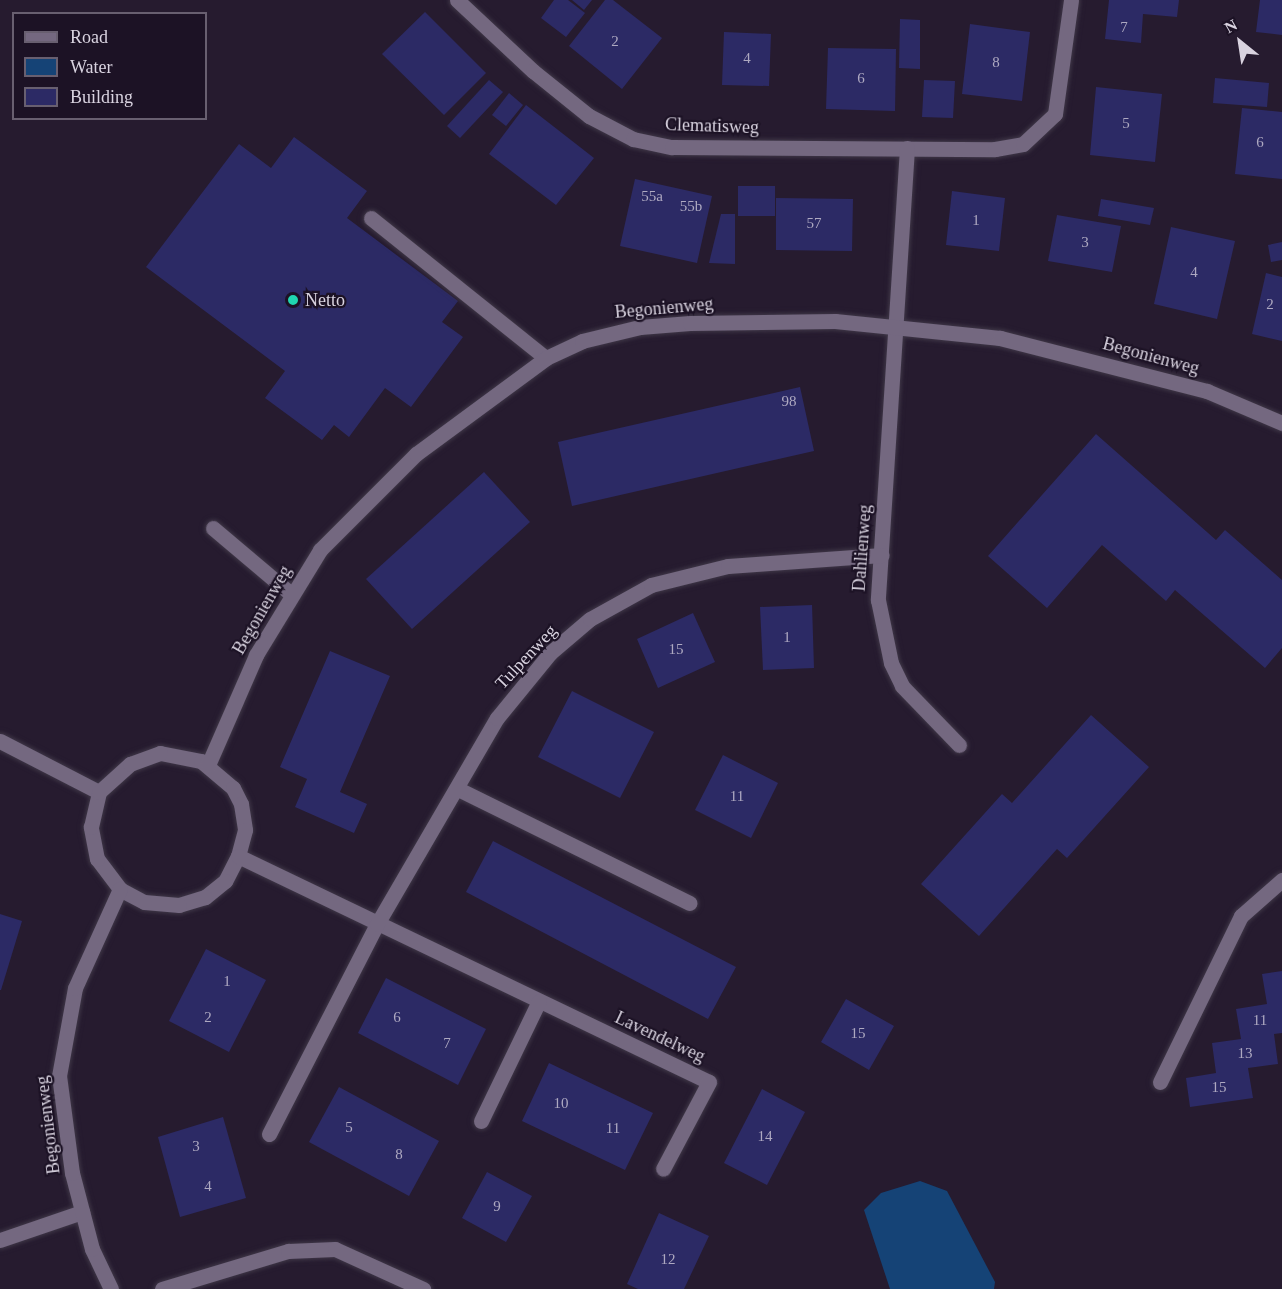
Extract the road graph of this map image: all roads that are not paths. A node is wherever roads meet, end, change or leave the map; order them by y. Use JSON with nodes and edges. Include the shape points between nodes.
{"nodes":[{"id":1,"x":457,"y":0,"type":"edge"},
{"id":2,"x":1071,"y":0,"type":"edge"},
{"id":3,"x":907,"y":148,"type":"junction"},
{"id":4,"x":371,"y":218,"type":"dead end"},
{"id":5,"x":894,"y":326,"type":"junction"},
{"id":6,"x":546,"y":358,"type":"junction"},
{"id":7,"x":1282,"y":423,"type":"edge"},
{"id":8,"x":213,"y":528,"type":"dead end"},
{"id":9,"x":882,"y":555,"type":"junction"},
{"id":10,"x":291,"y":594,"type":"junction"},
{"id":11,"x":0,"y":741,"type":"edge"},
{"id":12,"x":959,"y":745,"type":"dead end"},
{"id":13,"x":208,"y":765,"type":"junction"},
{"id":14,"x":458,"y":789,"type":"junction"},
{"id":15,"x":99,"y":792,"type":"junction"},
{"id":16,"x":238,"y":856,"type":"junction"},
{"id":17,"x":1282,"y":880,"type":"edge"},
{"id":18,"x":120,"y":889,"type":"junction"},
{"id":19,"x":690,"y":903,"type":"dead end"},
{"id":20,"x":377,"y":924,"type":"junction"},
{"id":21,"x":539,"y":1001,"type":"junction"},
{"id":22,"x":1160,"y":1082,"type":"dead end"},
{"id":23,"x":481,"y":1121,"type":"dead end"},
{"id":24,"x":269,"y":1134,"type":"dead end"},
{"id":25,"x":663,"y":1168,"type":"dead end"},
{"id":26,"x":82,"y":1212,"type":"junction"},
{"id":27,"x":0,"y":1240,"type":"edge"},
{"id":28,"x":111,"y":1289,"type":"edge"},
{"id":29,"x":162,"y":1289,"type":"edge"},
{"id":30,"x":423,"y":1289,"type":"edge"}],
"edges":[{"from":1,"to":3,"type":"street","name":"Clematisweg","via":[[533,71],[590,116],[633,139],[672,147]]},
{"from":2,"to":3,"type":"street","name":"Clematisweg","via":[[1055,114],[1039,133],[1023,144],[996,149]]},
{"from":3,"to":5,"type":"street"},
{"from":4,"to":6,"type":"street"},
{"from":5,"to":6,"type":"street","name":"Begonienweg","via":[[824,321],[640,327],[582,341]]},
{"from":5,"to":7,"type":"street","name":"Begonienweg","via":[[1000,338],[1124,368],[1207,391]]},
{"from":5,"to":9,"type":"street","name":"Dahlienweg"},
{"from":6,"to":10,"type":"street","name":"Begonienweg","via":[[388,479],[320,550]]},
{"from":8,"to":10,"type":"street"},
{"from":9,"to":12,"type":"street","name":"Dahlienweg","via":[[878,600],[891,663],[915,702]]},
{"from":9,"to":14,"type":"street","name":"Tulpenweg","via":[[728,566],[651,585],[590,620],[550,653],[497,718]]},
{"from":10,"to":13,"type":"street","name":"Begonienweg","via":[[256,655]]},
{"from":11,"to":15,"type":"street"},
{"from":13,"to":15,"type":"street","via":[[176,753],[160,753],[130,764]]},
{"from":13,"to":16,"type":"street","via":[[233,788],[241,804],[245,830]]},
{"from":14,"to":19,"type":"street"},
{"from":14,"to":20,"type":"street","name":"Tulpenweg"},
{"from":15,"to":18,"type":"street","via":[[92,827],[97,859]]},
{"from":16,"to":18,"type":"street","via":[[225,881],[205,897],[179,905],[144,903]]},
{"from":16,"to":20,"type":"street","name":"Lavendelweg"},
{"from":17,"to":22,"type":"street","via":[[1241,916]]},
{"from":18,"to":26,"type":"street","name":"Begonienweg","via":[[75,988],[58,1076],[72,1173]]},
{"from":20,"to":21,"type":"street","name":"Lavendelweg"},
{"from":20,"to":24,"type":"street"},
{"from":21,"to":23,"type":"street"},
{"from":21,"to":25,"type":"street","name":"Lavendelweg","via":[[709,1082]]},
{"from":26,"to":27,"type":"street"},
{"from":26,"to":28,"type":"street","name":"Begonienweg","via":[[92,1249]]},
{"from":29,"to":30,"type":"street","via":[[288,1251],[335,1249]]}]}
